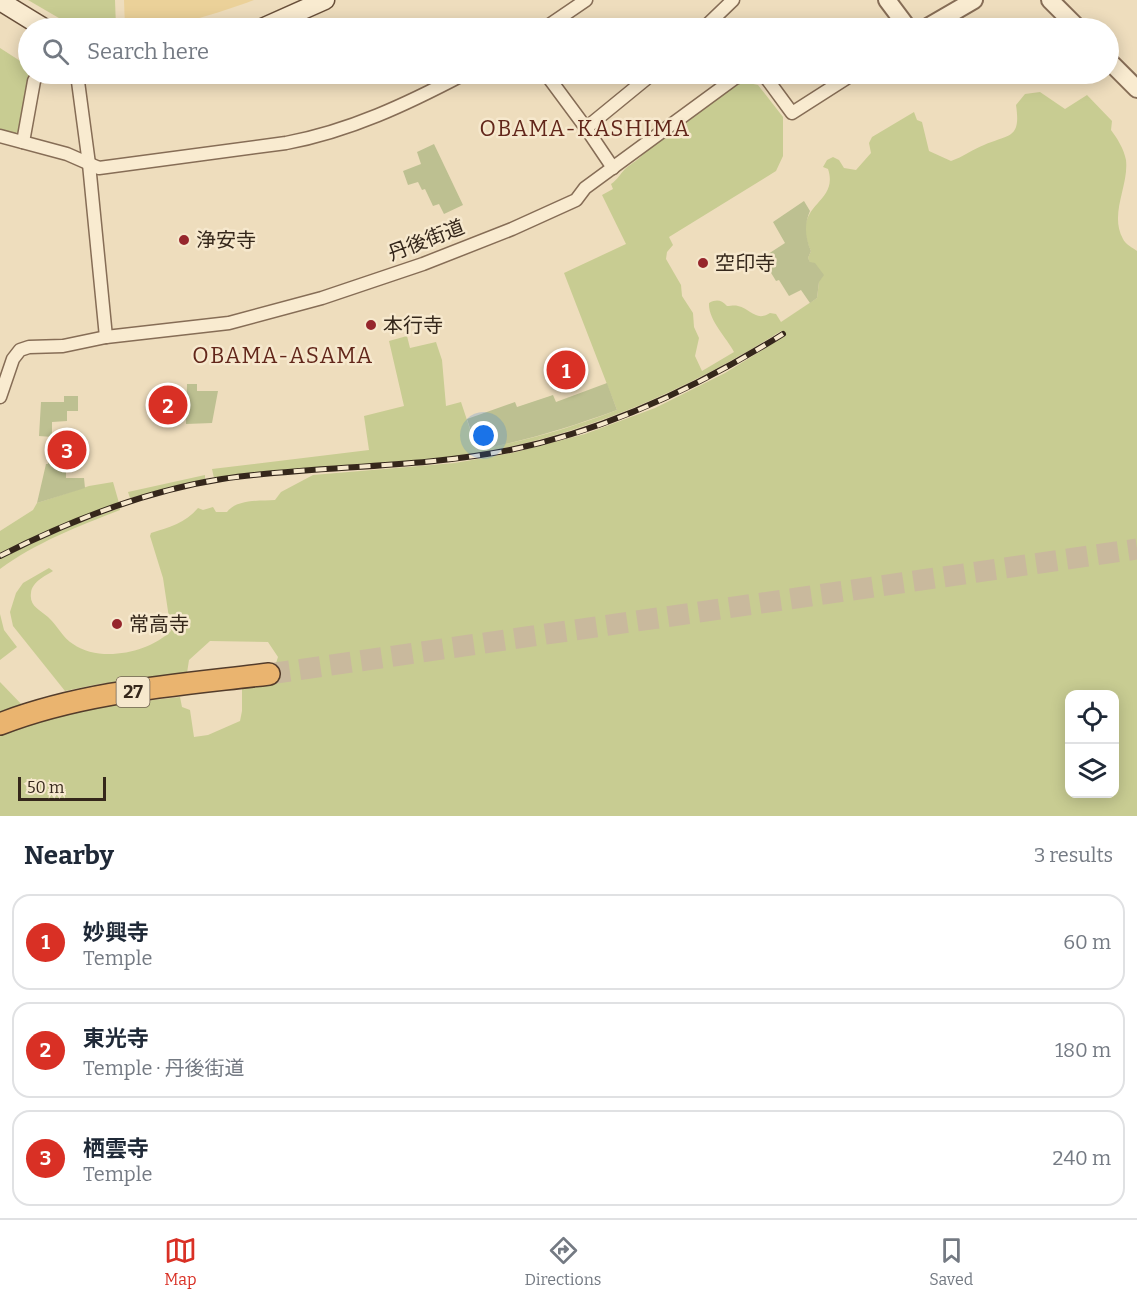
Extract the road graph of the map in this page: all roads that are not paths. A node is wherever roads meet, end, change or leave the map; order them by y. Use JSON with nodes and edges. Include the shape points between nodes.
{"nodes":[{"id":1,"x":326,"y":0,"type":"edge"},
{"id":2,"x":586,"y":0,"type":"edge"},
{"id":3,"x":733,"y":0,"type":"edge"},
{"id":4,"x":887,"y":0,"type":"edge"},
{"id":5,"x":974,"y":0,"type":"edge"},
{"id":6,"x":1050,"y":0,"type":"edge"},
{"id":7,"x":0,"y":1,"type":"edge"},
{"id":8,"x":28,"y":18,"type":"edge"},
{"id":9,"x":285,"y":18,"type":"edge"},
{"id":10,"x":560,"y":18,"type":"edge"},
{"id":11,"x":714,"y":18,"type":"edge"},
{"id":12,"x":900,"y":18,"type":"edge"},
{"id":13,"x":943,"y":18,"type":"edge"},
{"id":14,"x":1068,"y":18,"type":"edge"},
{"id":15,"x":1119,"y":71,"type":"edge"},
{"id":16,"x":33,"y":84,"type":"edge"},
{"id":17,"x":78,"y":84,"type":"edge"},
{"id":18,"x":444,"y":84,"type":"edge"},
{"id":19,"x":553,"y":84,"type":"edge"},
{"id":20,"x":640,"y":84,"type":"edge"},
{"id":21,"x":727,"y":84,"type":"edge"},
{"id":22,"x":771,"y":84,"type":"edge"},
{"id":23,"x":837,"y":84,"type":"edge"},
{"id":24,"x":1137,"y":89,"type":"edge"},
{"id":25,"x":586,"y":128,"type":"junction"},
{"id":26,"x":0,"y":136,"type":"edge"},
{"id":27,"x":22,"y":142,"type":"junction"},
{"id":28,"x":89,"y":164,"type":"junction"},
{"id":29,"x":613,"y":168,"type":"junction"},
{"id":30,"x":106,"y":338,"type":"junction"},
{"id":31,"x":0,"y":397,"type":"edge"},
{"id":32,"x":269,"y":674,"type":"tunnel mouth"},
{"id":33,"x":0,"y":724,"type":"edge"}],
"edges":[{"from":1,"to":9,"type":"main road"},
{"from":2,"to":10,"type":"street"},
{"from":3,"to":11,"type":"street"},
{"from":4,"to":12,"type":"street"},
{"from":5,"to":13,"type":"street"},
{"from":6,"to":14,"type":"street"},
{"from":7,"to":8,"type":"main road"},
{"from":15,"to":24,"type":"street"},
{"from":16,"to":27,"type":"street"},
{"from":17,"to":28,"type":"street"},
{"from":18,"to":28,"type":"street","via":[[370,119],[316,137],[99,168]]},
{"from":19,"to":25,"type":"street"},
{"from":20,"to":25,"type":"street"},
{"from":21,"to":29,"type":"street","name":"丹後街道"},
{"from":22,"to":23,"type":"street","via":[[792,113]]},
{"from":25,"to":29,"type":"street"},
{"from":26,"to":27,"type":"street"},
{"from":27,"to":28,"type":"street"},
{"from":28,"to":30,"type":"street"},
{"from":29,"to":30,"type":"street","name":"丹後街道","via":[[585,188],[576,200],[376,281],[229,323]]},
{"from":30,"to":31,"type":"street","name":"丹後街道","via":[[21,350],[12,359]]},
{"from":32,"to":33,"type":"highway","number":"27","via":[[85,699]]}]}
